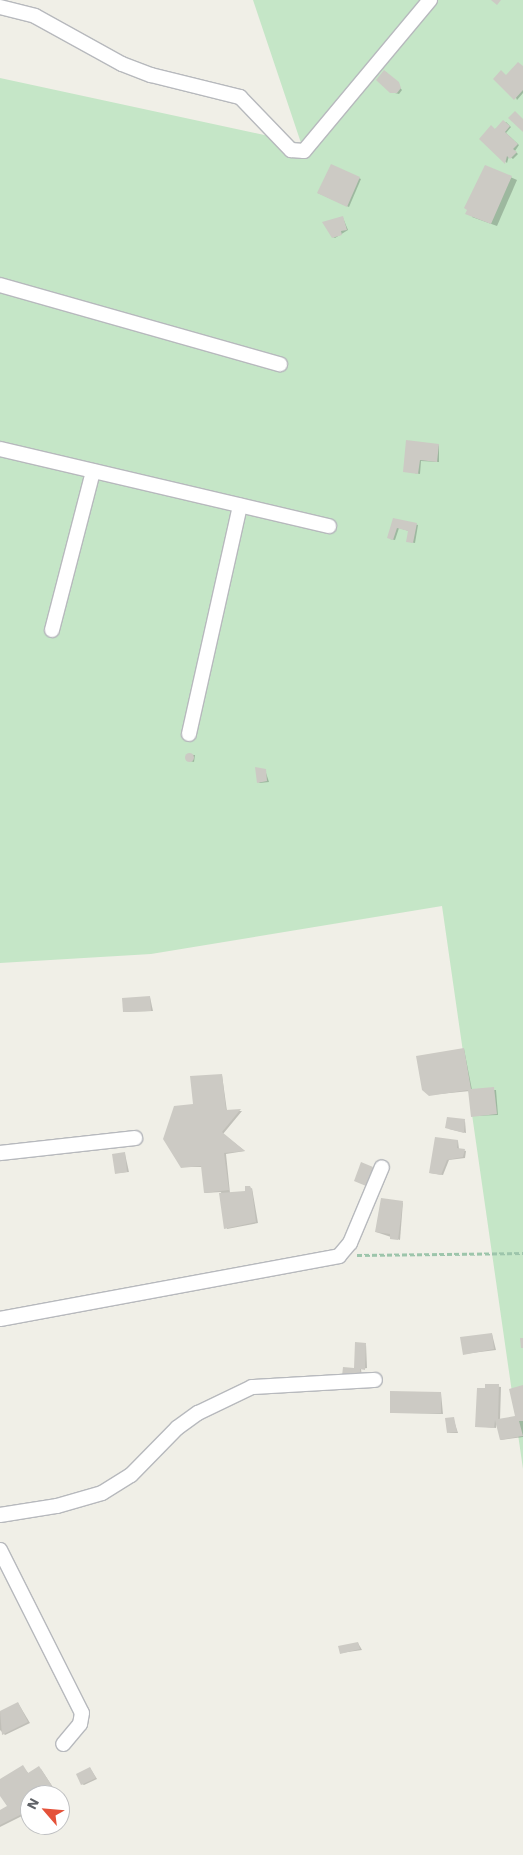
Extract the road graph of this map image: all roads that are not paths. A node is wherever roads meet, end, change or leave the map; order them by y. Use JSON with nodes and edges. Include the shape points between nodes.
{"nodes":[{"id":1,"x":430,"y":0,"type":"edge"},
{"id":2,"x":0,"y":7,"type":"edge"},
{"id":3,"x":0,"y":285,"type":"edge"},
{"id":4,"x":280,"y":364,"type":"dead end"},
{"id":5,"x":0,"y":450,"type":"edge"},
{"id":6,"x":93,"y":471,"type":"junction"},
{"id":7,"x":240,"y":506,"type":"junction"},
{"id":8,"x":329,"y":526,"type":"dead end"},
{"id":9,"x":52,"y":630,"type":"dead end"},
{"id":10,"x":189,"y":734,"type":"dead end"},
{"id":11,"x":135,"y":1138,"type":"dead end"},
{"id":12,"x":0,"y":1153,"type":"edge"},
{"id":13,"x":382,"y":1166,"type":"dead end"},
{"id":14,"x":0,"y":1320,"type":"edge"},
{"id":15,"x":376,"y":1380,"type":"dead end"},
{"id":16,"x":0,"y":1515,"type":"edge"},
{"id":17,"x":0,"y":1550,"type":"edge"},
{"id":18,"x":63,"y":1744,"type":"dead end"}],
"edges":[{"from":1,"to":2,"type":"street","via":[[304,152],[291,150],[240,97],[151,75],[122,64],[35,16]]},
{"from":3,"to":4,"type":"street"},
{"from":5,"to":6,"type":"street"},
{"from":6,"to":7,"type":"street"},
{"from":6,"to":9,"type":"street"},
{"from":7,"to":8,"type":"street"},
{"from":7,"to":10,"type":"street"},
{"from":11,"to":12,"type":"street"},
{"from":13,"to":14,"type":"street","via":[[350,1243],[339,1256]]},
{"from":15,"to":16,"type":"street","via":[[252,1387],[198,1413],[177,1428],[131,1475],[102,1494],[57,1506]]},
{"from":17,"to":18,"type":"street","via":[[82,1713],[80,1724]]}]}
